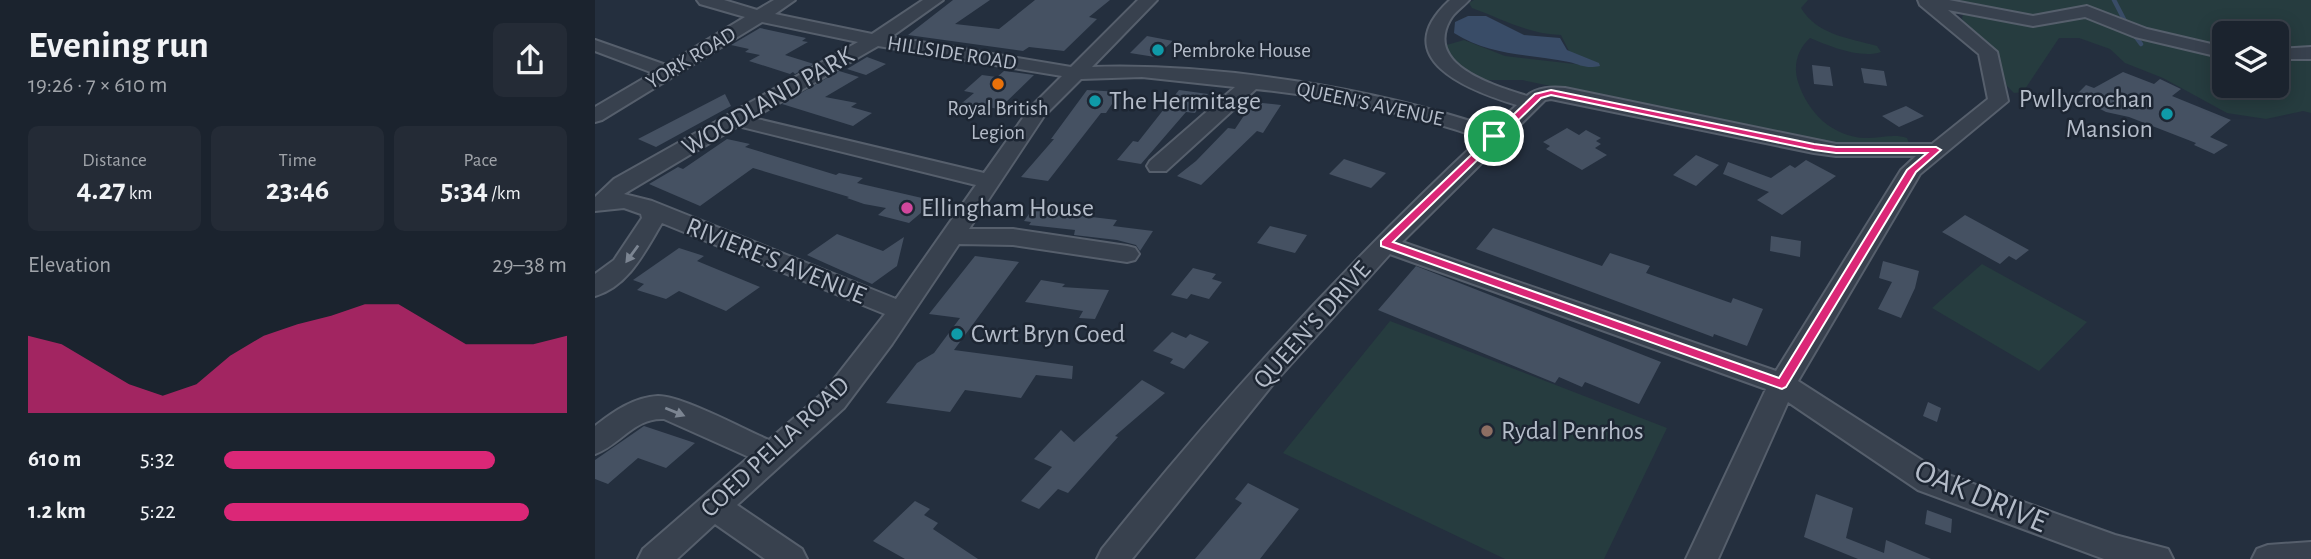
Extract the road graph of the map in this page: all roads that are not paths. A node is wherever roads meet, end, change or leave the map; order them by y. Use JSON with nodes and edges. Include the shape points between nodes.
{"nodes":[{"id":1,"x":706,"y":0,"type":"edge"},
{"id":2,"x":786,"y":0,"type":"edge"},
{"id":3,"x":934,"y":0,"type":"edge"},
{"id":4,"x":1149,"y":0,"type":"edge"},
{"id":5,"x":1460,"y":0,"type":"edge"},
{"id":6,"x":1924,"y":1,"type":"edge"},
{"id":7,"x":759,"y":16,"type":"junction"},
{"id":8,"x":875,"y":40,"type":"junction"},
{"id":9,"x":595,"y":45,"type":"edge"},
{"id":10,"x":2212,"y":49,"type":"edge"},
{"id":11,"x":2311,"y":53,"type":"edge"},
{"id":12,"x":2289,"y":54,"type":"edge"},
{"id":13,"x":668,"y":72,"type":"junction"},
{"id":14,"x":1076,"y":73,"type":"junction"},
{"id":15,"x":1252,"y":82,"type":"junction"},
{"id":16,"x":1530,"y":103,"type":"junction"},
{"id":17,"x":595,"y":116,"type":"edge"},
{"id":18,"x":734,"y":119,"type":"junction"},
{"id":19,"x":1494,"y":136,"type":"junction"},
{"id":20,"x":1936,"y":150,"type":"junction"},
{"id":21,"x":1159,"y":166,"type":"dead end"},
{"id":22,"x":987,"y":181,"type":"junction"},
{"id":23,"x":599,"y":204,"type":"edge"},
{"id":24,"x":651,"y":210,"type":"junction"},
{"id":25,"x":950,"y":236,"type":"junction"},
{"id":26,"x":1385,"y":244,"type":"junction"},
{"id":27,"x":1127,"y":254,"type":"dead end"},
{"id":28,"x":595,"y":287,"type":"edge"},
{"id":29,"x":901,"y":311,"type":"junction"},
{"id":30,"x":1782,"y":384,"type":"junction"},
{"id":31,"x":595,"y":442,"type":"edge"},
{"id":32,"x":773,"y":455,"type":"junction"},
{"id":33,"x":714,"y":506,"type":"junction"},
{"id":34,"x":2311,"y":556,"type":"edge"},
{"id":35,"x":654,"y":559,"type":"edge"},
{"id":36,"x":791,"y":559,"type":"edge"},
{"id":37,"x":1113,"y":559,"type":"edge"},
{"id":38,"x":1702,"y":559,"type":"edge"},
{"id":39,"x":2158,"y":559,"type":"edge"},
{"id":40,"x":2268,"y":559,"type":"edge"}],
"edges":[{"from":1,"to":7,"type":"street","name":"HILLSIDE ROAD"},
{"from":2,"to":7,"type":"street","name":"YORK ROAD"},
{"from":3,"to":8,"type":"street","name":"WOODLAND PARK"},
{"from":4,"to":14,"type":"street","name":"COED PELLA ROAD"},
{"from":5,"to":16,"type":"street","via":[[1441,20],[1434,44],[1442,62],[1464,79]]},
{"from":6,"to":10,"type":"street","via":[[2033,21],[2087,11],[2130,28]]},
{"from":6,"to":20,"type":"street","via":[[1971,38],[1972,48],[1990,62],[1998,101]]},
{"from":7,"to":8,"type":"street","name":"HILLSIDE ROAD"},
{"from":7,"to":13,"type":"street","name":"YORK ROAD"},
{"from":8,"to":14,"type":"street","name":"HILLSIDE ROAD"},
{"from":8,"to":18,"type":"street","name":"WOODLAND PARK"},
{"from":9,"to":13,"type":"street"},
{"from":11,"to":12,"type":"street"},
{"from":13,"to":17,"type":"street","name":"YORK ROAD"},
{"from":14,"to":15,"type":"street","name":"QUEEN'S AVENUE","via":[[1142,71]]},
{"from":14,"to":22,"type":"street","name":"COED PELLA ROAD","via":[[1037,112]]},
{"from":15,"to":19,"type":"street","name":"QUEEN'S AVENUE","via":[[1303,88],[1442,118]]},
{"from":15,"to":21,"type":"street"},
{"from":16,"to":19,"type":"street","name":"QUEEN'S DRIVE"},
{"from":16,"to":20,"type":"street","name":"QUEEN'S DRIVE","via":[[1538,96],[1565,94],[1814,147]]},
{"from":18,"to":22,"type":"street"},
{"from":18,"to":23,"type":"street","name":"WOODLAND PARK","via":[[622,184]]},
{"from":19,"to":26,"type":"street","name":"QUEEN'S DRIVE"},
{"from":20,"to":30,"type":"street","via":[[1912,170]]},
{"from":22,"to":25,"type":"street","name":"COED PELLA ROAD"},
{"from":23,"to":24,"type":"street","name":"RIVIERE'S AVENUE","via":[[639,202]]},
{"from":24,"to":28,"type":"street","one_way":true,"via":[[653,218],[623,266]]},
{"from":24,"to":29,"type":"street","name":"RIVIERE'S AVENUE"},
{"from":25,"to":27,"type":"street","via":[[1013,237]]},
{"from":25,"to":29,"type":"street","name":"COED PELLA ROAD"},
{"from":26,"to":30,"type":"street","name":"OAK DRIVE"},
{"from":26,"to":37,"type":"street","name":"QUEEN'S DRIVE","via":[[1182,470]]},
{"from":29,"to":32,"type":"street","name":"COED PELLA ROAD","via":[[834,400]]},
{"from":30,"to":38,"type":"street"},
{"from":30,"to":39,"type":"street","name":"OAK DRIVE","via":[[1930,481],[2115,549]]},
{"from":31,"to":32,"type":"street","one_way":true,"via":[[652,405]]},
{"from":32,"to":33,"type":"street","name":"COED PELLA ROAD"},
{"from":33,"to":35,"type":"street","name":"COED PELLA ROAD"},
{"from":33,"to":36,"type":"street"},
{"from":34,"to":40,"type":"street"}]}
